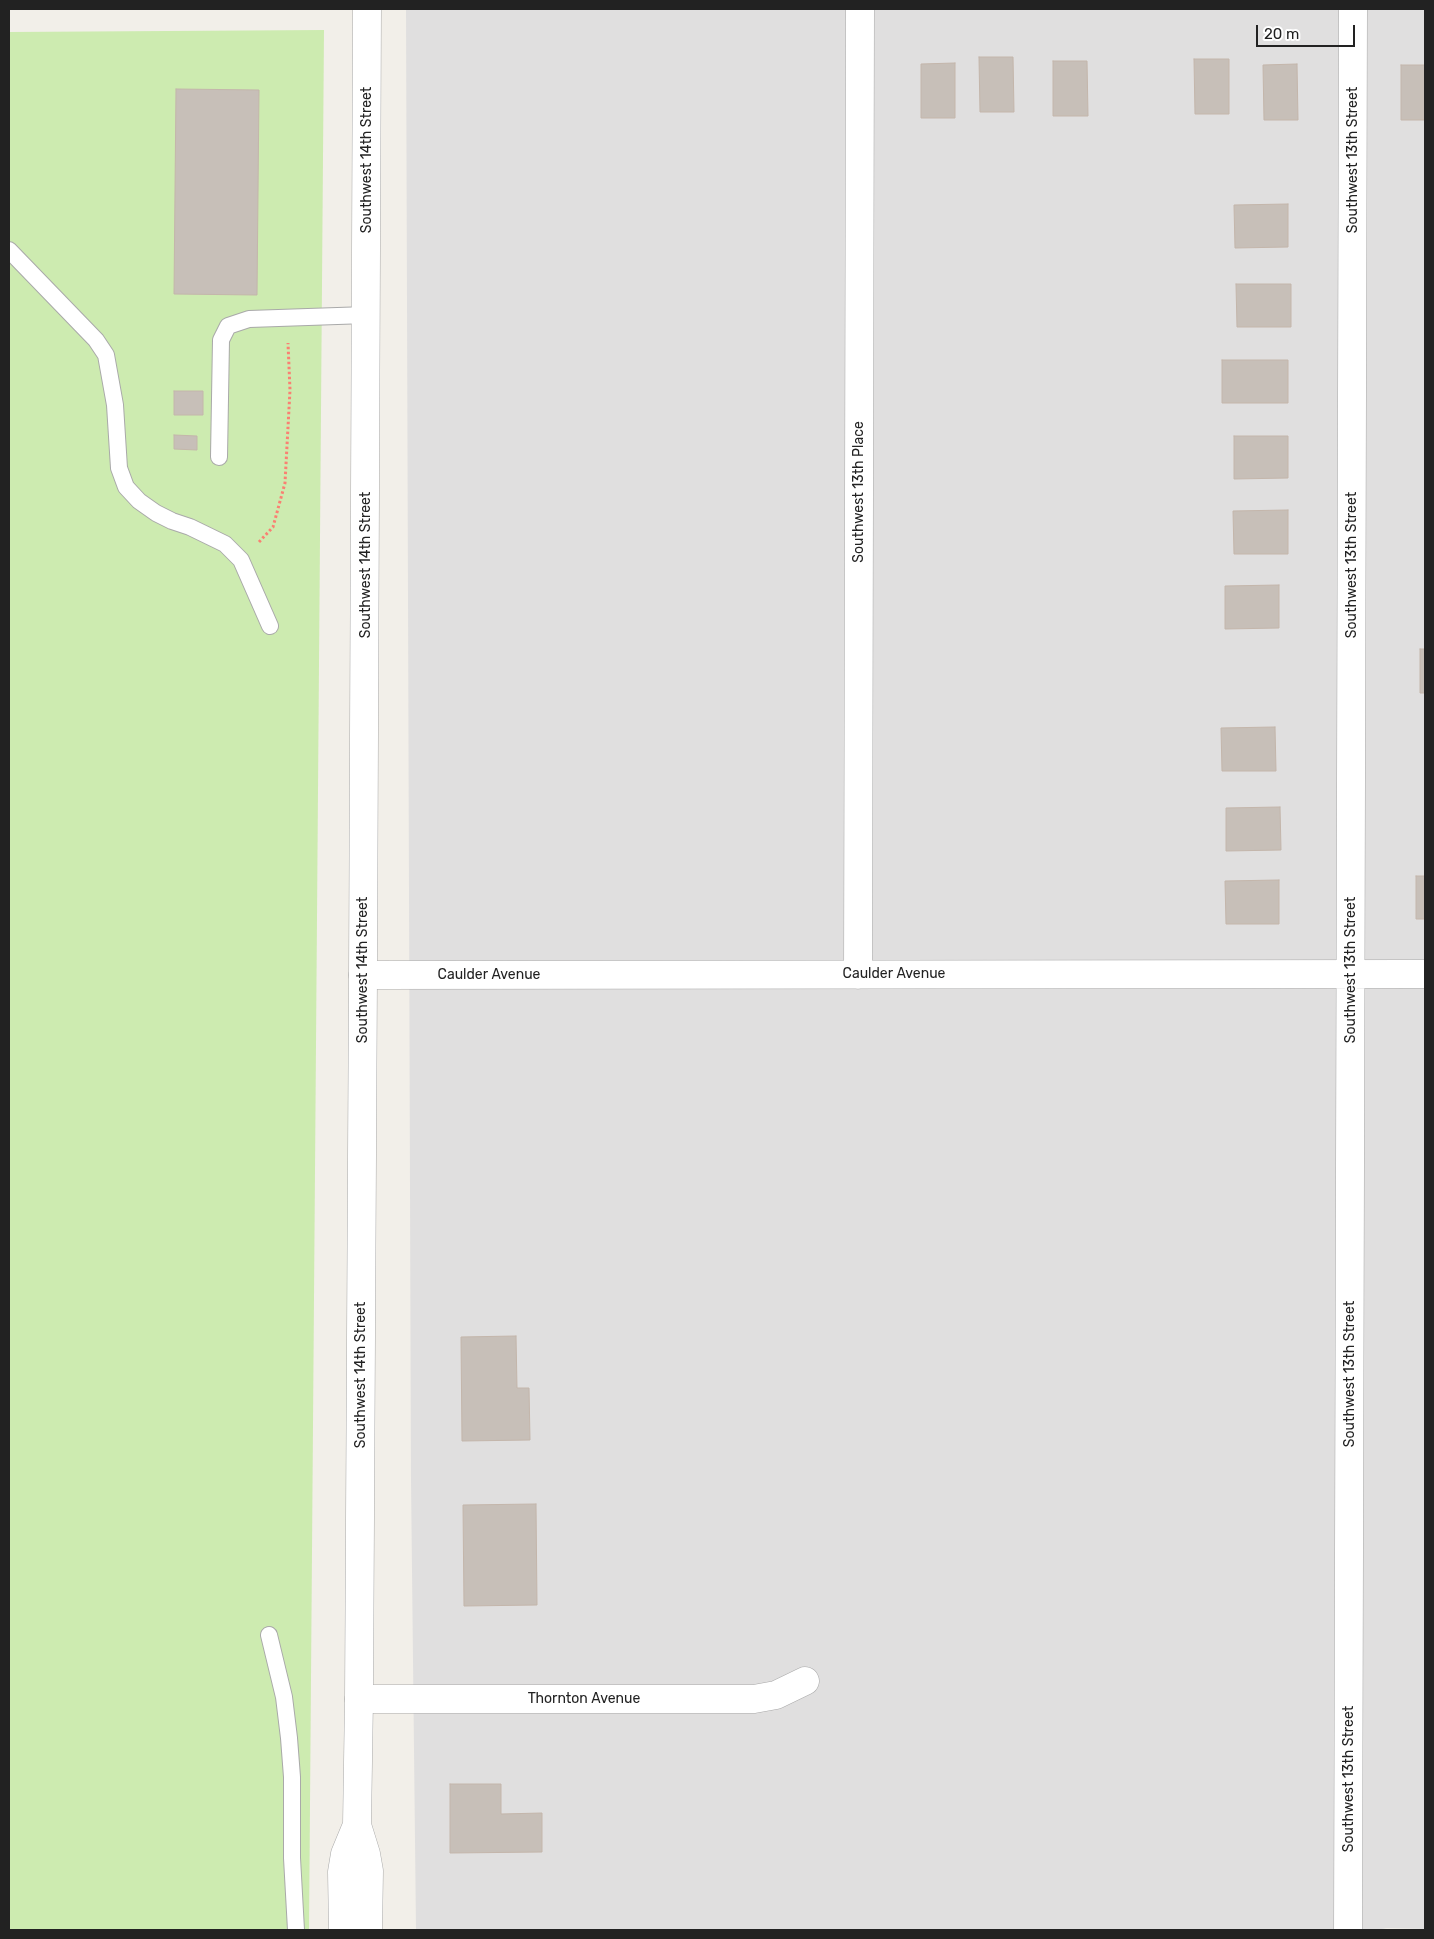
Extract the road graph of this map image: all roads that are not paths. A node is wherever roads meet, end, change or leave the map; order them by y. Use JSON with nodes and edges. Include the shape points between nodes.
{"nodes":[{"id":1,"x":367,"y":9,"type":"edge"},
{"id":2,"x":860,"y":9,"type":"edge"},
{"id":3,"x":1353,"y":9,"type":"edge"},
{"id":4,"x":9,"y":250,"type":"edge"},
{"id":5,"x":367,"y":315,"type":"junction"},
{"id":6,"x":219,"y":457,"type":"dead end"},
{"id":7,"x":270,"y":626,"type":"dead end"},
{"id":8,"x":858,"y":974,"type":"junction"},
{"id":9,"x":1351,"y":974,"type":"junction"},
{"id":10,"x":1425,"y":974,"type":"edge"},
{"id":11,"x":363,"y":975,"type":"junction"},
{"id":12,"x":269,"y":1635,"type":"dead end"},
{"id":13,"x":805,"y":1681,"type":"dead end"},
{"id":14,"x":359,"y":1699,"type":"junction"},
{"id":15,"x":357,"y":1824,"type":"junction"},
{"id":16,"x":296,"y":1930,"type":"edge"},
{"id":17,"x":343,"y":1930,"type":"edge"},
{"id":18,"x":368,"y":1930,"type":"edge"},
{"id":19,"x":1348,"y":1930,"type":"edge"}],
"edges":[{"from":1,"to":5,"type":"street","name":"Southwest 14th Street"},
{"from":2,"to":8,"type":"street","name":"Southwest 13th Place"},
{"from":3,"to":9,"type":"street","name":"Southwest 13th Street"},
{"from":4,"to":7,"type":"lane","via":[[96,340],[106,355],[115,405],[119,468],[126,488],[156,513],[225,544],[241,560]]},
{"from":5,"to":6,"type":"lane","via":[[249,319],[228,326],[221,340]]},
{"from":5,"to":11,"type":"street","name":"Southwest 14th Street"},
{"from":8,"to":9,"type":"street","name":"Caulder Avenue"},
{"from":8,"to":11,"type":"street","name":"Caulder Avenue"},
{"from":9,"to":10,"type":"street","name":"Caulder Avenue"},
{"from":9,"to":19,"type":"street","name":"Southwest 13th Street"},
{"from":11,"to":14,"type":"street","name":"Southwest 14th Street"},
{"from":12,"to":16,"type":"lane","via":[[284,1697],[289,1738]]},
{"from":13,"to":14,"type":"street","name":"Thornton Avenue","via":[[776,1695],[754,1699]]},
{"from":14,"to":15,"type":"street","name":"Southwest 14th Street"},
{"from":15,"to":17,"type":"street","via":[[345,1854],[342,1872]]},
{"from":15,"to":18,"type":"street","name":"Southwest 14th Street","via":[[369,1871]]}]}
